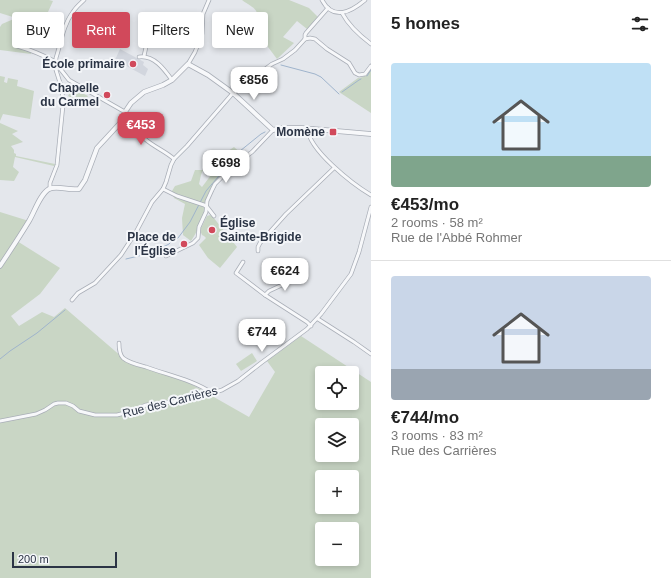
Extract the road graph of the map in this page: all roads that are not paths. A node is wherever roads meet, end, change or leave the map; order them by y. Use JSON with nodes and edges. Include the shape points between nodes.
{"nodes":[{"id":1,"x":84,"y":0,"type":"edge"},
{"id":2,"x":209,"y":0,"type":"edge"},
{"id":3,"x":322,"y":0,"type":"edge"},
{"id":4,"x":365,"y":0,"type":"edge"},
{"id":5,"x":328,"y":8,"type":"junction"},
{"id":6,"x":342,"y":13,"type":"junction"},
{"id":7,"x":305,"y":39,"type":"junction"},
{"id":8,"x":371,"y":44,"type":"edge"},
{"id":9,"x":24,"y":48,"type":"edge"},
{"id":10,"x":146,"y":48,"type":"edge"},
{"id":11,"x":144,"y":56,"type":"junction"},
{"id":12,"x":139,"y":57,"type":"dead end"},
{"id":13,"x":56,"y":62,"type":"junction"},
{"id":14,"x":188,"y":64,"type":"junction"},
{"id":15,"x":58,"y":66,"type":"junction"},
{"id":16,"x":371,"y":66,"type":"edge"},
{"id":17,"x":172,"y":80,"type":"junction"},
{"id":18,"x":233,"y":93,"type":"junction"},
{"id":19,"x":124,"y":114,"type":"junction"},
{"id":20,"x":308,"y":128,"type":"junction"},
{"id":21,"x":273,"y":130,"type":"junction"},
{"id":22,"x":371,"y":134,"type":"edge"},
{"id":23,"x":174,"y":159,"type":"junction"},
{"id":24,"x":334,"y":168,"type":"junction"},
{"id":25,"x":50,"y":189,"type":"junction"},
{"id":26,"x":162,"y":189,"type":"junction"},
{"id":27,"x":371,"y":195,"type":"edge"},
{"id":28,"x":206,"y":206,"type":"junction"},
{"id":29,"x":371,"y":207,"type":"edge"},
{"id":30,"x":214,"y":216,"type":"dead end"},
{"id":31,"x":258,"y":251,"type":"dead end"},
{"id":32,"x":166,"y":256,"type":"dead end"},
{"id":33,"x":244,"y":262,"type":"dead end"},
{"id":34,"x":0,"y":266,"type":"edge"},
{"id":35,"x":293,"y":275,"type":"dead end"},
{"id":36,"x":265,"y":295,"type":"junction"},
{"id":37,"x":72,"y":300,"type":"dead end"},
{"id":38,"x":318,"y":319,"type":"junction"},
{"id":39,"x":311,"y":326,"type":"junction"},
{"id":40,"x":119,"y":344,"type":"dead end"},
{"id":41,"x":371,"y":354,"type":"edge"},
{"id":42,"x":212,"y":393,"type":"junction"},
{"id":43,"x":0,"y":421,"type":"edge"}],
"edges":[{"from":1,"to":13,"type":"street","via":[[70,17]]},
{"from":2,"to":14,"type":"street","via":[[203,14],[202,34]]},
{"from":3,"to":5,"type":"street"},
{"from":4,"to":6,"type":"street"},
{"from":5,"to":6,"type":"street"},
{"from":5,"to":7,"type":"street","via":[[304,35]]},
{"from":6,"to":8,"type":"street","via":[[354,30]]},
{"from":7,"to":16,"type":"street","via":[[315,39],[349,63],[359,75],[365,74]]},
{"from":7,"to":18,"type":"street","via":[[283,60],[272,64]]},
{"from":9,"to":13,"type":"street"},
{"from":10,"to":11,"type":"street"},
{"from":11,"to":12,"type":"street"},
{"from":11,"to":17,"type":"street","via":[[155,60]]},
{"from":13,"to":15,"type":"street"},
{"from":14,"to":17,"type":"street"},
{"from":14,"to":18,"type":"street"},
{"from":15,"to":19,"type":"street","via":[[69,80]]},
{"from":15,"to":25,"type":"street","via":[[56,70],[62,94],[62,113],[57,165]]},
{"from":17,"to":19,"type":"street","via":[[144,92],[130,103]]},
{"from":18,"to":21,"type":"street"},
{"from":18,"to":23,"type":"street"},
{"from":19,"to":23,"type":"street","via":[[145,140]]},
{"from":19,"to":25,"type":"street","via":[[122,121],[97,148],[79,189]]},
{"from":20,"to":21,"type":"street"},
{"from":20,"to":22,"type":"street"},
{"from":20,"to":24,"type":"street","via":[[312,143]]},
{"from":21,"to":28,"type":"street","via":[[215,184]]},
{"from":23,"to":26,"type":"street"},
{"from":24,"to":27,"type":"street"},
{"from":24,"to":31,"type":"street","via":[[282,218],[260,243]]},
{"from":25,"to":34,"type":"street","via":[[40,200]]},
{"from":26,"to":28,"type":"street"},
{"from":26,"to":37,"type":"street","via":[[122,256],[95,283],[78,293]]},
{"from":28,"to":30,"type":"street"},
{"from":28,"to":32,"type":"street","via":[[198,238]]},
{"from":29,"to":38,"type":"street","name":"Rue des Carrières","via":[[351,274]]},
{"from":33,"to":36,"type":"street","via":[[236,272]]},
{"from":35,"to":36,"type":"street"},
{"from":36,"to":39,"type":"street"},
{"from":38,"to":39,"type":"street","name":"Rue des Carrières"},
{"from":38,"to":41,"type":"street"},
{"from":39,"to":42,"type":"street","name":"Rue des Carrières","via":[[238,381]]},
{"from":40,"to":42,"type":"street","via":[[122,357],[133,363],[191,382]]},
{"from":42,"to":43,"type":"street","name":"Rue des Carrières","via":[[187,400],[146,405],[117,415],[87,414],[70,404],[58,402],[36,414]]}]}
